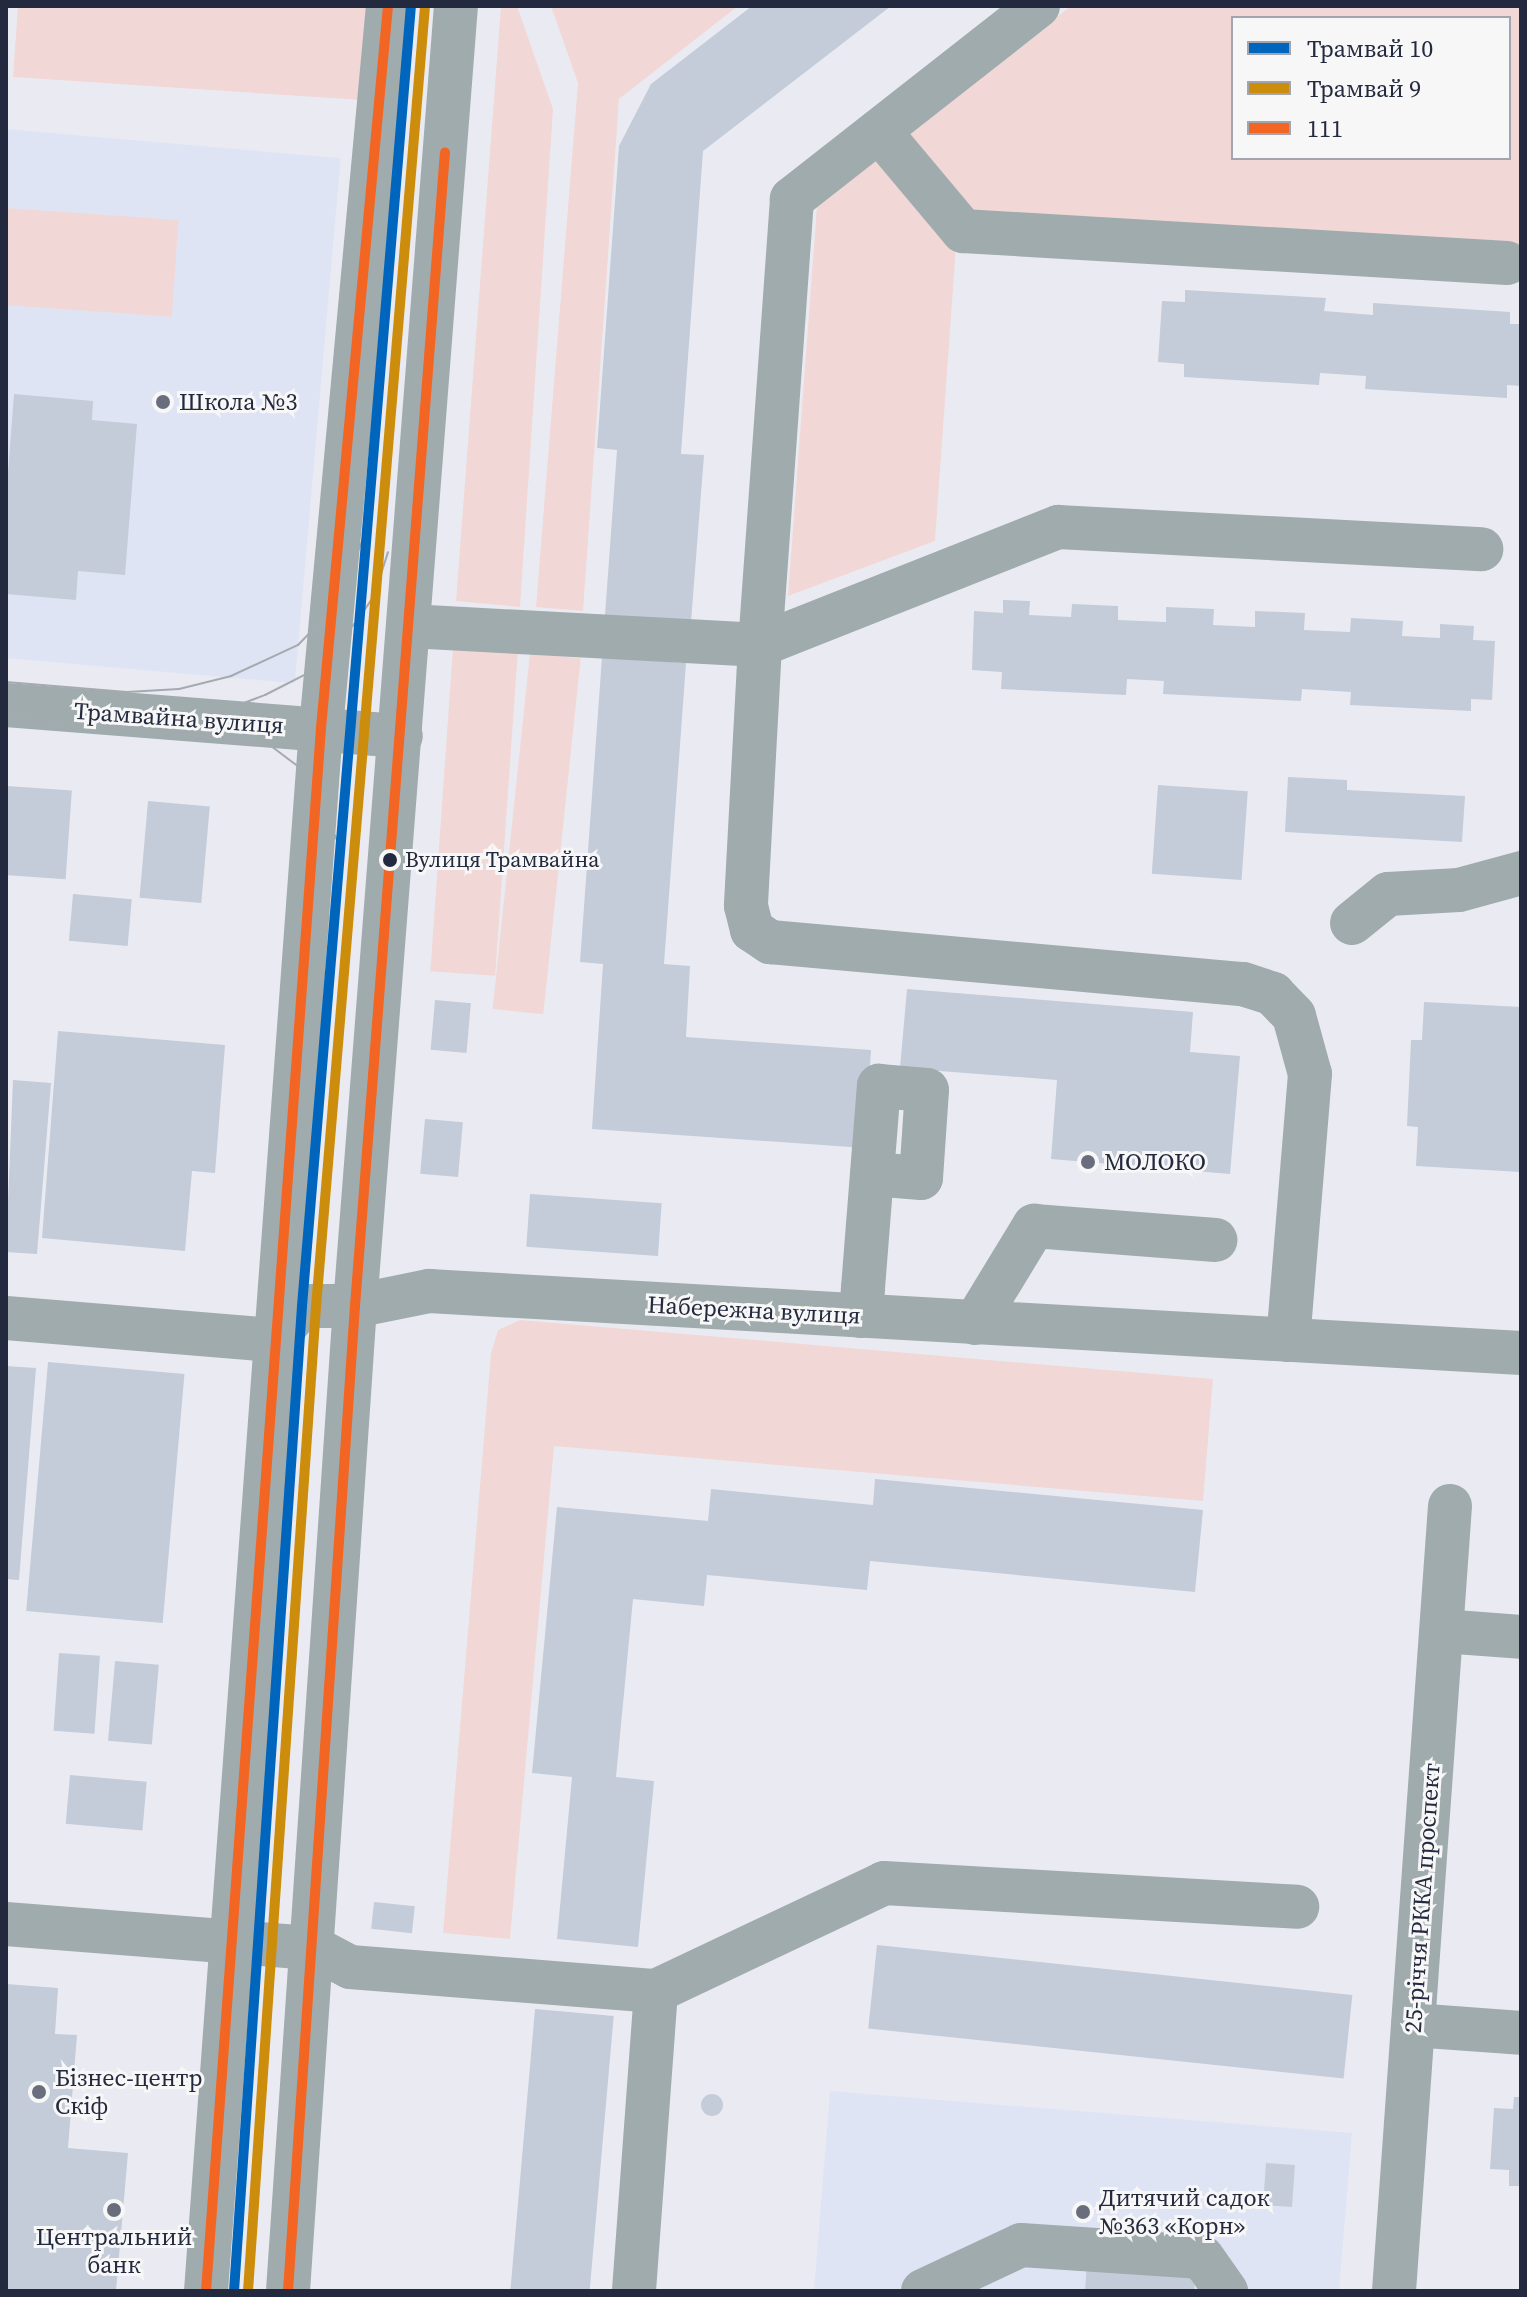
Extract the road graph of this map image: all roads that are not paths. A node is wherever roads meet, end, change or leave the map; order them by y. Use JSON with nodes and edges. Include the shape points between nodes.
{"nodes":[{"id":1,"x":388,"y":6,"type":"edge"},
{"id":2,"x":456,"y":6,"type":"edge"},
{"id":3,"x":1038,"y":6,"type":"edge"},
{"id":4,"x":879,"y":131,"type":"junction"},
{"id":5,"x":1507,"y":263,"type":"dead end"},
{"id":6,"x":1481,"y":549,"type":"dead end"},
{"id":7,"x":409,"y":626,"type":"junction"},
{"id":8,"x":760,"y":645,"type":"junction"},
{"id":9,"x":6,"y":705,"type":"edge"},
{"id":10,"x":321,"y":728,"type":"junction"},
{"id":11,"x":401,"y":736,"type":"junction"},
{"id":12,"x":1521,"y":873,"type":"edge"},
{"id":13,"x":1352,"y":923,"type":"dead end"},
{"id":14,"x":872,"y":1174,"type":"dead end"},
{"id":15,"x":1215,"y":1240,"type":"dead end"},
{"id":16,"x":355,"y":1306,"type":"junction"},
{"id":17,"x":861,"y":1316,"type":"junction"},
{"id":18,"x":6,"y":1318,"type":"edge"},
{"id":19,"x":975,"y":1323,"type":"junction"},
{"id":20,"x":274,"y":1340,"type":"junction"},
{"id":21,"x":1288,"y":1340,"type":"junction"},
{"id":22,"x":1521,"y":1353,"type":"edge"},
{"id":23,"x":1450,"y":1506,"type":"dead end"},
{"id":24,"x":1442,"y":1631,"type":"junction"},
{"id":25,"x":1521,"y":1637,"type":"edge"},
{"id":26,"x":1297,"y":1907,"type":"dead end"},
{"id":27,"x":6,"y":1924,"type":"edge"},
{"id":28,"x":232,"y":1943,"type":"junction"},
{"id":29,"x":314,"y":1948,"type":"junction"},
{"id":30,"x":656,"y":1991,"type":"junction"},
{"id":31,"x":1413,"y":2025,"type":"junction"},
{"id":32,"x":1521,"y":2033,"type":"edge"},
{"id":33,"x":206,"y":2291,"type":"edge"},
{"id":34,"x":288,"y":2291,"type":"edge"},
{"id":35,"x":634,"y":2291,"type":"edge"},
{"id":36,"x":923,"y":2291,"type":"edge"},
{"id":37,"x":1226,"y":2291,"type":"edge"},
{"id":38,"x":1394,"y":2291,"type":"edge"}],
"edges":[{"from":1,"to":10,"type":"street"},
{"from":2,"to":7,"type":"street"},
{"from":3,"to":4,"type":"street"},
{"from":4,"to":5,"type":"street","via":[[963,231]]},
{"from":4,"to":8,"type":"street","via":[[792,199]]},
{"from":6,"to":8,"type":"street","via":[[1058,527]]},
{"from":7,"to":8,"type":"street"},
{"from":7,"to":11,"type":"street"},
{"from":8,"to":21,"type":"street","via":[[746,906],[752,930],[770,942],[1243,984],[1273,994],[1294,1016],[1310,1074]]},
{"from":9,"to":10,"type":"street","name":"Трамвайна вулиця"},
{"from":10,"to":11,"type":"street","name":"Трамвайна вулиця"},
{"from":10,"to":20,"type":"street"},
{"from":11,"to":16,"type":"street"},
{"from":12,"to":13,"type":"street","via":[[1459,890],[1388,894]]},
{"from":14,"to":17,"type":"street"},
{"from":15,"to":19,"type":"street","via":[[1034,1226]]},
{"from":16,"to":17,"type":"street","name":"Набережна вулиця","via":[[429,1291]]},
{"from":16,"to":20,"type":"street","name":"Набережна вулиця","via":[[302,1306]]},
{"from":16,"to":29,"type":"street"},
{"from":17,"to":19,"type":"street","name":"Набережна вулиця"},
{"from":18,"to":20,"type":"street"},
{"from":19,"to":21,"type":"street","name":"Набережна вулиця"},
{"from":20,"to":28,"type":"street"},
{"from":21,"to":22,"type":"street","name":"Набережна вулиця"},
{"from":23,"to":24,"type":"street","name":"25-річчя РККА проспект"},
{"from":24,"to":25,"type":"street"},
{"from":24,"to":31,"type":"street","name":"25-річчя РККА проспект"},
{"from":26,"to":30,"type":"street","via":[[884,1883]]},
{"from":27,"to":28,"type":"street"},
{"from":28,"to":29,"type":"street"},
{"from":28,"to":33,"type":"street"},
{"from":29,"to":30,"type":"street","via":[[350,1967]]},
{"from":29,"to":34,"type":"street"},
{"from":30,"to":35,"type":"street"},
{"from":31,"to":32,"type":"street"},
{"from":31,"to":38,"type":"street","name":"25-річчя РККА проспект"},
{"from":36,"to":37,"type":"street","via":[[1021,2245],[1202,2257]]}]}
